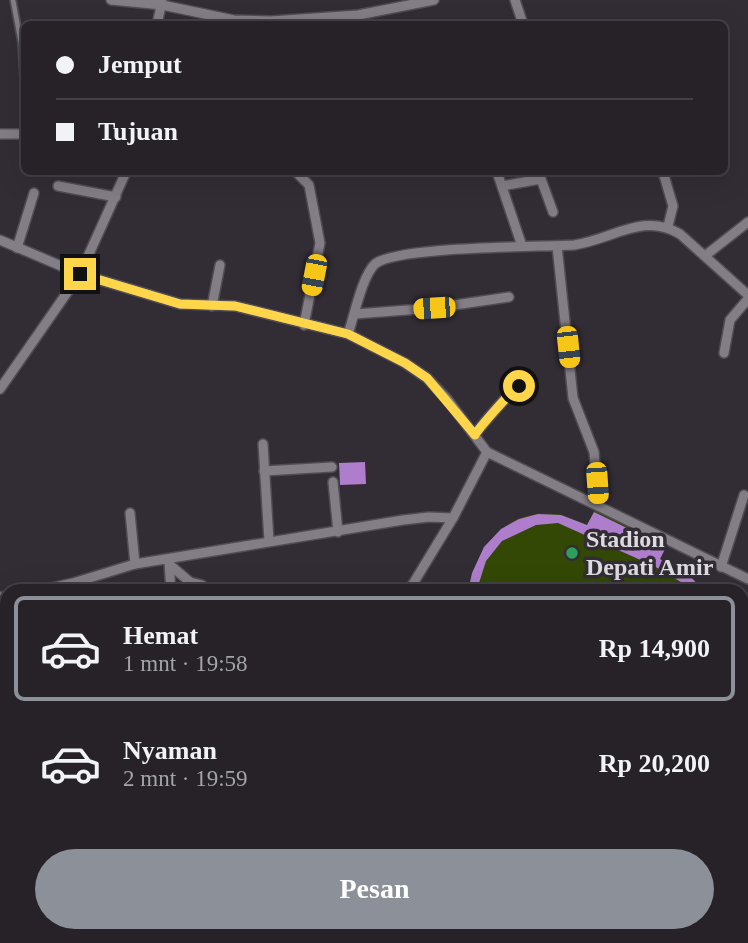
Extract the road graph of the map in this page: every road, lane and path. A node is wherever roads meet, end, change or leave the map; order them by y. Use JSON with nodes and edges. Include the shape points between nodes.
{"nodes":[{"id":1,"x":13,"y":0,"type":"edge"},
{"id":2,"x":111,"y":0,"type":"edge"},
{"id":3,"x":434,"y":0,"type":"edge"},
{"id":4,"x":515,"y":0,"type":"edge"},
{"id":5,"x":419,"y":1,"type":"edge"},
{"id":6,"x":162,"y":2,"type":"edge"},
{"id":7,"x":158,"y":21,"type":"edge"},
{"id":8,"x":230,"y":21,"type":"edge"},
{"id":9,"x":296,"y":21,"type":"edge"},
{"id":10,"x":522,"y":21,"type":"edge"},
{"id":11,"x":21,"y":43,"type":"edge"},
{"id":12,"x":0,"y":134,"type":"edge"},
{"id":13,"x":21,"y":134,"type":"edge"},
{"id":14,"x":125,"y":175,"type":"edge"},
{"id":15,"x":299,"y":175,"type":"edge"},
{"id":16,"x":498,"y":175,"type":"edge"},
{"id":17,"x":540,"y":175,"type":"edge"},
{"id":18,"x":664,"y":175,"type":"edge"},
{"id":19,"x":58,"y":186,"type":"dead end"},
{"id":20,"x":502,"y":186,"type":"junction"},
{"id":21,"x":34,"y":193,"type":"dead end"},
{"id":22,"x":116,"y":197,"type":"junction"},
{"id":23,"x":553,"y":212,"type":"dead end"},
{"id":24,"x":748,"y":222,"type":"edge"},
{"id":25,"x":668,"y":226,"type":"junction"},
{"id":26,"x":0,"y":240,"type":"edge"},
{"id":27,"x":522,"y":246,"type":"junction"},
{"id":28,"x":558,"y":246,"type":"junction"},
{"id":29,"x":18,"y":248,"type":"junction"},
{"id":30,"x":706,"y":255,"type":"junction"},
{"id":31,"x":220,"y":265,"type":"dead end"},
{"id":32,"x":80,"y":274,"type":"junction"},
{"id":33,"x":747,"y":293,"type":"edge"},
{"id":34,"x":509,"y":297,"type":"dead end"},
{"id":35,"x":212,"y":306,"type":"junction"},
{"id":36,"x":355,"y":314,"type":"junction"},
{"id":37,"x":304,"y":325,"type":"junction"},
{"id":38,"x":348,"y":334,"type":"junction"},
{"id":39,"x":724,"y":353,"type":"dead end"},
{"id":40,"x":3,"y":379,"type":"edge"},
{"id":41,"x":519,"y":386,"type":"dead end"},
{"id":42,"x":0,"y":389,"type":"edge"},
{"id":43,"x":475,"y":435,"type":"junction"},
{"id":44,"x":264,"y":444,"type":"dead end"},
{"id":45,"x":487,"y":452,"type":"junction"},
{"id":46,"x":332,"y":467,"type":"dead end"},
{"id":47,"x":264,"y":471,"type":"junction"},
{"id":48,"x":334,"y":482,"type":"dead end"},
{"id":49,"x":744,"y":495,"type":"dead end"},
{"id":50,"x":598,"y":506,"type":"junction"},
{"id":51,"x":130,"y":513,"type":"dead end"},
{"id":52,"x":453,"y":518,"type":"junction"},
{"id":53,"x":338,"y":532,"type":"junction"},
{"id":54,"x":269,"y":541,"type":"junction"},
{"id":55,"x":169,"y":562,"type":"junction"},
{"id":56,"x":135,"y":564,"type":"junction"},
{"id":57,"x":721,"y":567,"type":"junction"},
{"id":58,"x":747,"y":576,"type":"edge"},
{"id":59,"x":85,"y":584,"type":"edge"},
{"id":60,"x":170,"y":584,"type":"edge"},
{"id":61,"x":198,"y":584,"type":"edge"},
{"id":62,"x":413,"y":584,"type":"edge"}],
"edges":[{"from":1,"to":11,"type":"lane"},
{"from":2,"to":6,"type":"street"},
{"from":3,"to":5,"type":"street"},
{"from":4,"to":10,"type":"street"},
{"from":5,"to":9,"type":"street","via":[[346,17]]},
{"from":6,"to":7,"type":"street"},
{"from":6,"to":8,"type":"street"},
{"from":12,"to":13,"type":"street"},
{"from":14,"to":22,"type":"street"},
{"from":15,"to":37,"type":"street","via":[[309,185],[319,236]]},
{"from":16,"to":20,"type":"street"},
{"from":17,"to":20,"type":"street"},
{"from":17,"to":23,"type":"street"},
{"from":18,"to":25,"type":"street","via":[[673,206]]},
{"from":19,"to":22,"type":"street"},
{"from":20,"to":27,"type":"street"},
{"from":21,"to":29,"type":"street"},
{"from":22,"to":32,"type":"street"},
{"from":24,"to":30,"type":"street"},
{"from":25,"to":28,"type":"street","via":[[645,224],[596,241]]},
{"from":25,"to":30,"type":"street"},
{"from":26,"to":29,"type":"street"},
{"from":27,"to":28,"type":"street"},
{"from":27,"to":36,"type":"street","via":[[386,258],[372,267]]},
{"from":28,"to":50,"type":"street","via":[[573,398],[594,452]]},
{"from":29,"to":32,"type":"street"},
{"from":30,"to":33,"type":"street"},
{"from":31,"to":35,"type":"street"},
{"from":32,"to":35,"type":"street","via":[[180,304]]},
{"from":32,"to":40,"type":"street"},
{"from":33,"to":39,"type":"street","via":[[730,320]]},
{"from":34,"to":36,"type":"street"},
{"from":35,"to":37,"type":"street","via":[[235,306]]},
{"from":36,"to":38,"type":"street"},
{"from":37,"to":38,"type":"street"},
{"from":38,"to":43,"type":"street","via":[[427,378]]},
{"from":40,"to":42,"type":"street"},
{"from":41,"to":43,"type":"street"},
{"from":43,"to":45,"type":"street"},
{"from":44,"to":47,"type":"street"},
{"from":45,"to":50,"type":"street"},
{"from":45,"to":52,"type":"street"},
{"from":46,"to":47,"type":"street"},
{"from":47,"to":54,"type":"street"},
{"from":48,"to":53,"type":"street"},
{"from":49,"to":57,"type":"street"},
{"from":50,"to":57,"type":"street"},
{"from":51,"to":56,"type":"street"},
{"from":52,"to":53,"type":"street","via":[[429,517]]},
{"from":52,"to":62,"type":"street"},
{"from":53,"to":54,"type":"street"},
{"from":54,"to":55,"type":"street"},
{"from":55,"to":56,"type":"street"},
{"from":55,"to":60,"type":"street"},
{"from":55,"to":61,"type":"street"},
{"from":56,"to":59,"type":"street"},
{"from":57,"to":58,"type":"street"}]}
